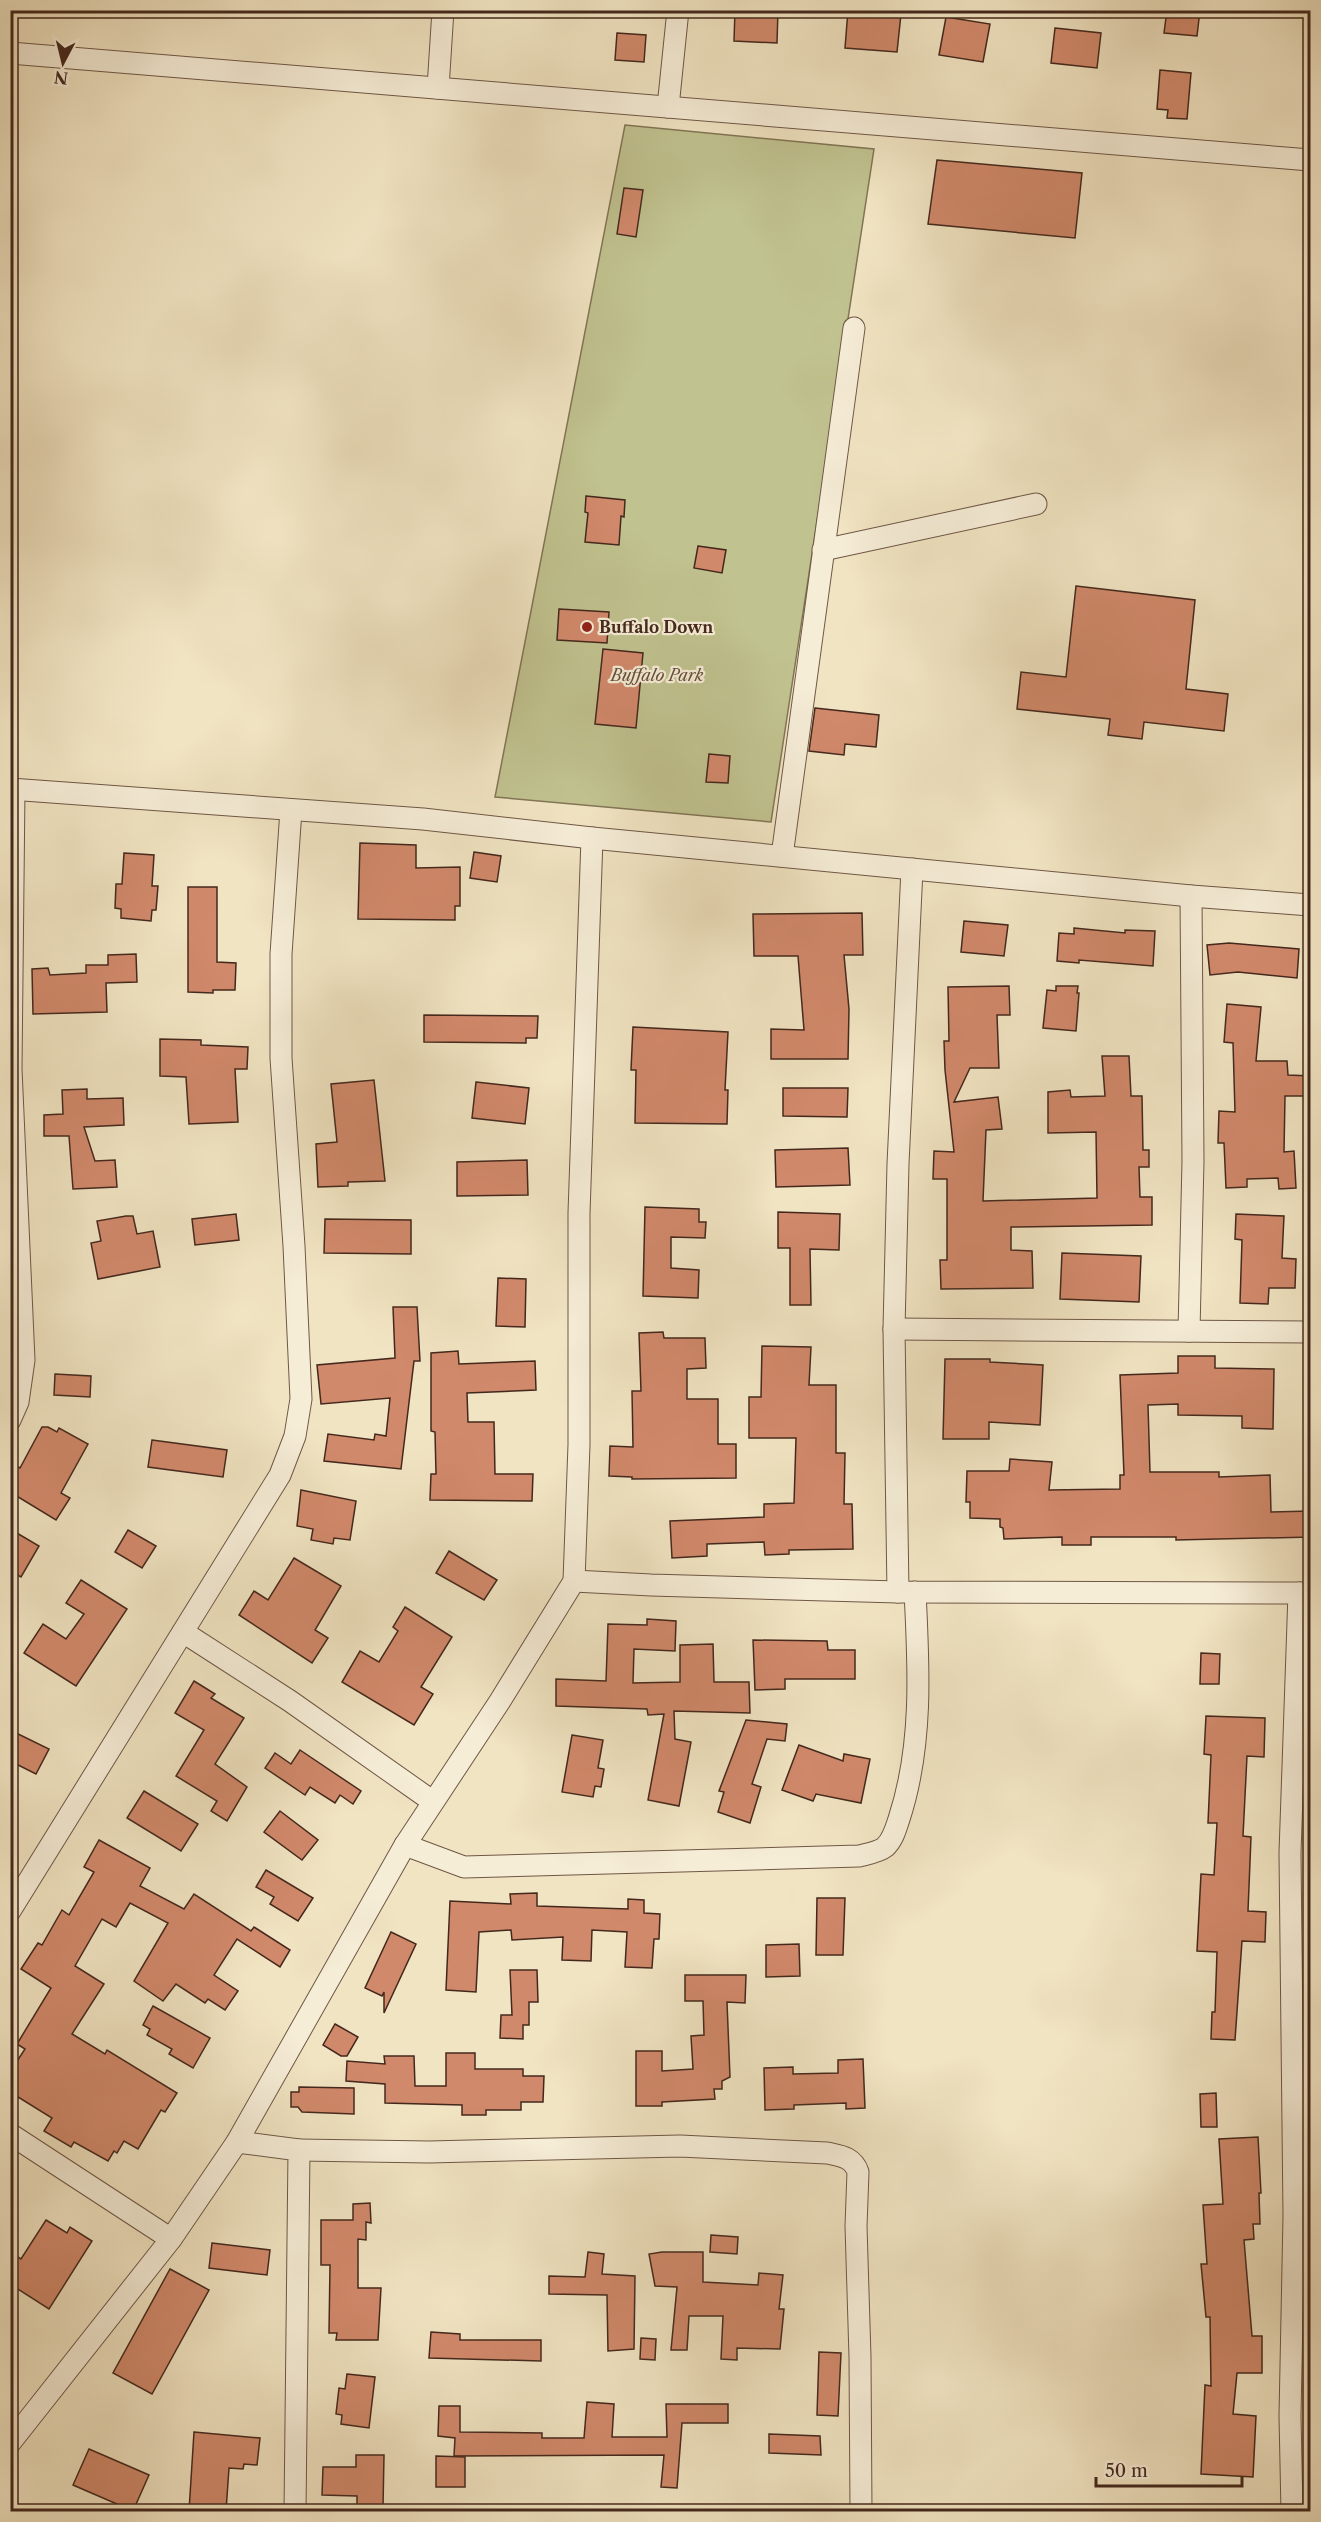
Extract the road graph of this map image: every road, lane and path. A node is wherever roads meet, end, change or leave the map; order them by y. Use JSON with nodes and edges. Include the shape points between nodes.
{"nodes":[{"id":1,"x":443,"y":10,"type":"edge"},
{"id":2,"x":678,"y":10,"type":"edge"},
{"id":3,"x":10,"y":53,"type":"edge"},
{"id":4,"x":438,"y":88,"type":"junction"},
{"id":5,"x":668,"y":107,"type":"junction"},
{"id":6,"x":1311,"y":160,"type":"edge"},
{"id":7,"x":854,"y":328,"type":"dead end"},
{"id":8,"x":1036,"y":504,"type":"dead end"},
{"id":9,"x":823,"y":550,"type":"junction"},
{"id":10,"x":12,"y":789,"type":"edge"},
{"id":11,"x":291,"y":810,"type":"junction"},
{"id":12,"x":592,"y":838,"type":"junction"},
{"id":13,"x":782,"y":856,"type":"junction"},
{"id":14,"x":912,"y":868,"type":"junction"},
{"id":15,"x":1191,"y":896,"type":"junction"},
{"id":16,"x":1311,"y":905,"type":"edge"},
{"id":17,"x":894,"y":1329,"type":"junction"},
{"id":18,"x":1189,"y":1331,"type":"junction"},
{"id":19,"x":1311,"y":1332,"type":"edge"},
{"id":20,"x":10,"y":1420,"type":"edge"},
{"id":21,"x":574,"y":1581,"type":"junction"},
{"id":22,"x":906,"y":1592,"type":"junction"},
{"id":23,"x":1305,"y":1593,"type":"edge"},
{"id":24,"x":183,"y":1632,"type":"junction"},
{"id":25,"x":432,"y":1801,"type":"junction"},
{"id":26,"x":405,"y":1845,"type":"junction"},
{"id":27,"x":10,"y":1911,"type":"edge"},
{"id":28,"x":10,"y":2134,"type":"edge"},
{"id":29,"x":237,"y":2142,"type":"junction"},
{"id":30,"x":298,"y":2150,"type":"junction"},
{"id":31,"x":171,"y":2239,"type":"junction"},
{"id":32,"x":10,"y":2443,"type":"edge"},
{"id":33,"x":295,"y":2511,"type":"edge"},
{"id":34,"x":861,"y":2511,"type":"edge"},
{"id":35,"x":1292,"y":2511,"type":"edge"}],
"edges":[{"from":1,"to":4,"type":"street"},
{"from":2,"to":5,"type":"street"},
{"from":3,"to":4,"type":"street"},
{"from":4,"to":5,"type":"street"},
{"from":5,"to":6,"type":"street"},
{"from":7,"to":9,"type":"street"},
{"from":8,"to":9,"type":"street"},
{"from":9,"to":13,"type":"street"},
{"from":10,"to":11,"type":"street"},
{"from":10,"to":20,"type":"street","via":[[11,1069],[24,1360],[18,1402]]},
{"from":11,"to":12,"type":"street","via":[[423,819]]},
{"from":11,"to":24,"type":"street","via":[[281,954],[281,1058],[301,1399],[295,1436],[280,1475]]},
{"from":12,"to":13,"type":"street"},
{"from":12,"to":21,"type":"street","via":[[579,1213],[579,1445]]},
{"from":13,"to":14,"type":"street"},
{"from":14,"to":15,"type":"street"},
{"from":14,"to":17,"type":"street"},
{"from":15,"to":16,"type":"street"},
{"from":15,"to":18,"type":"street","via":[[1193,1161]]},
{"from":17,"to":18,"type":"street"},
{"from":17,"to":22,"type":"street"},
{"from":18,"to":19,"type":"street"},
{"from":21,"to":22,"type":"street"},
{"from":21,"to":25,"type":"street"},
{"from":22,"to":23,"type":"street"},
{"from":22,"to":26,"type":"street","via":[[919,1704],[904,1804],[893,1836],[884,1848],[859,1856],[465,1868]]},
{"from":23,"to":35,"type":"street","via":[[1290,1853]]},
{"from":24,"to":25,"type":"street"},
{"from":24,"to":27,"type":"street"},
{"from":25,"to":26,"type":"street"},
{"from":26,"to":29,"type":"street"},
{"from":28,"to":31,"type":"street"},
{"from":29,"to":30,"type":"street"},
{"from":29,"to":31,"type":"street"},
{"from":30,"to":33,"type":"street"},
{"from":30,"to":34,"type":"street","via":[[429,2152],[680,2146],[827,2153],[848,2158],[858,2172]]},
{"from":31,"to":32,"type":"street"}]}
